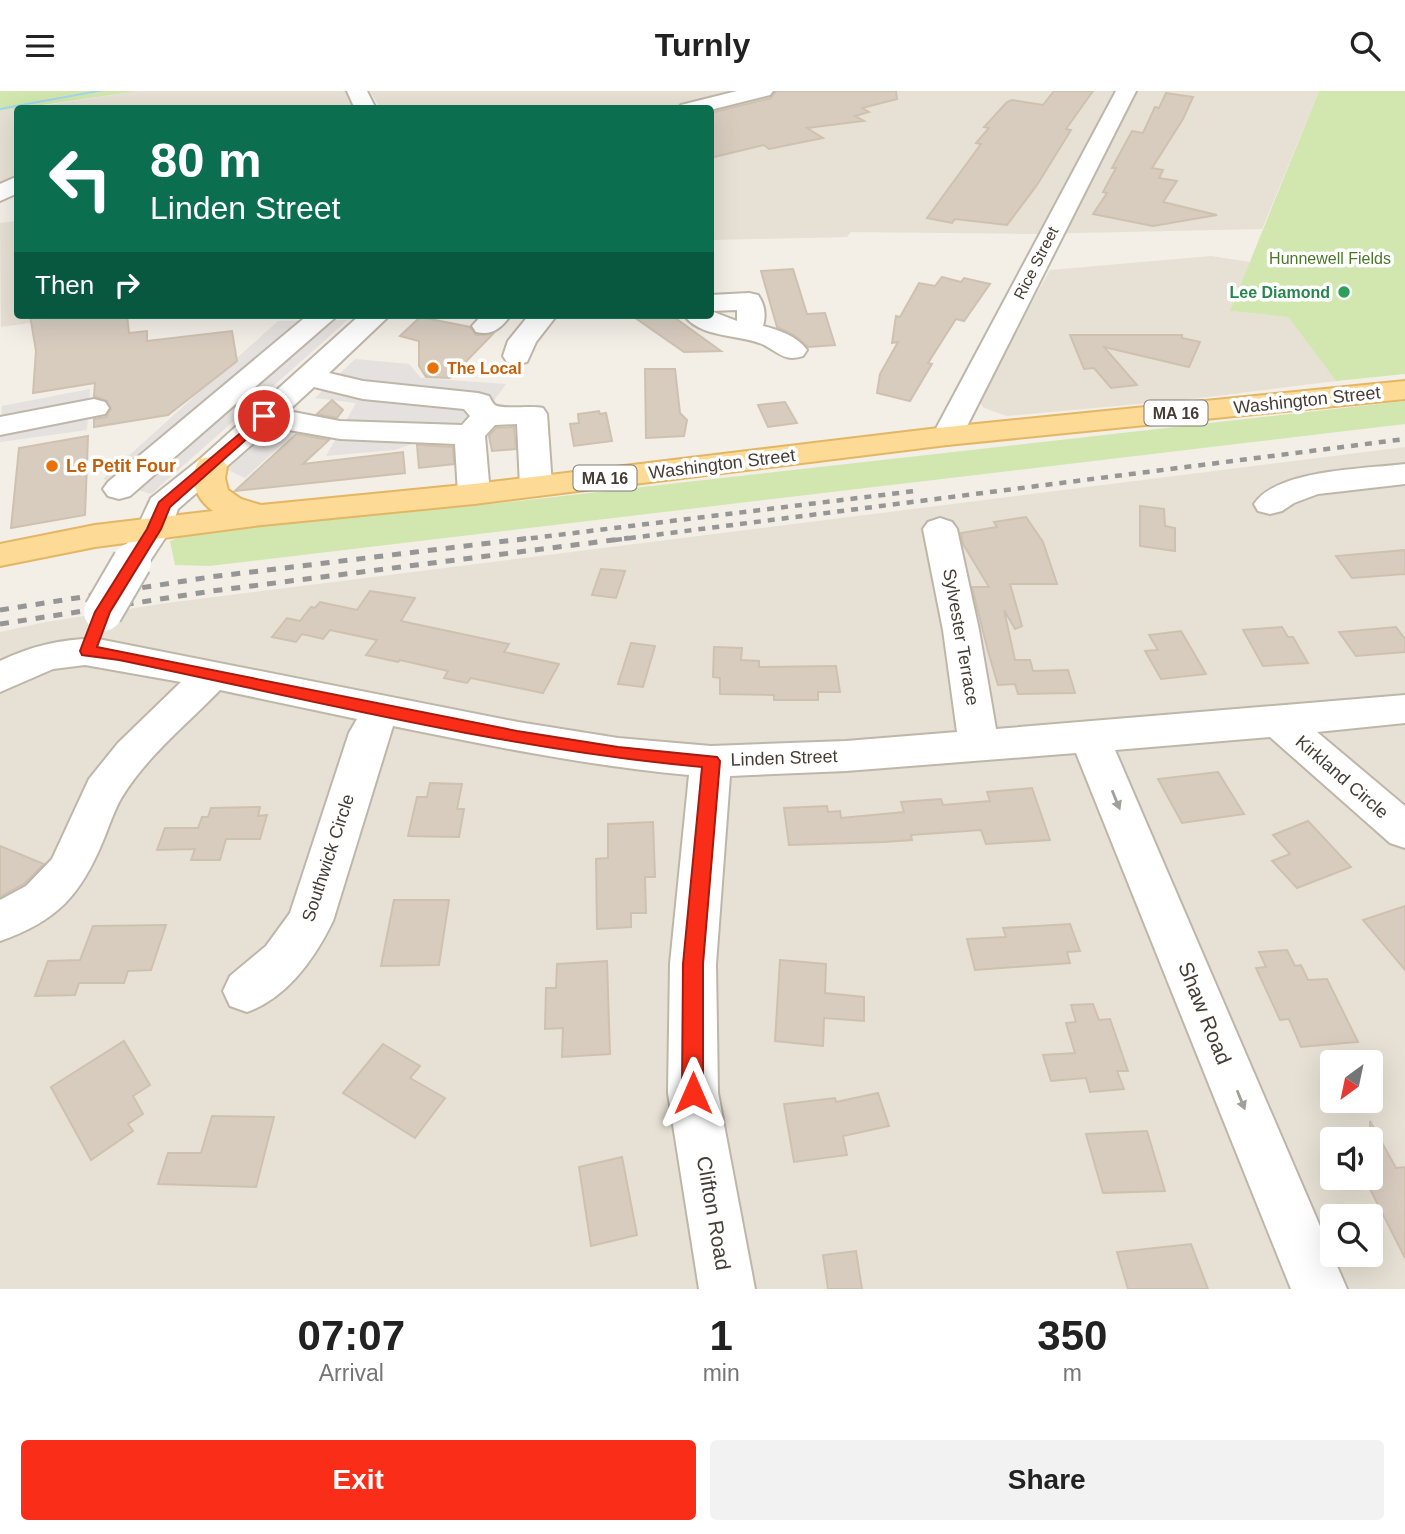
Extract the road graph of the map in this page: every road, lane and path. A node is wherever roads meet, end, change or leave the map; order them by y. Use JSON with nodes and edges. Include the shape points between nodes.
{"nodes":[{"id":1,"x":763,"y":91,"type":"edge"},
{"id":2,"x":1126,"y":91,"type":"edge"},
{"id":3,"x":705,"y":105,"type":"edge"},
{"id":4,"x":714,"y":303,"type":"edge"},
{"id":5,"x":318,"y":319,"type":"edge"},
{"id":6,"x":364,"y":319,"type":"edge"},
{"id":7,"x":540,"y":319,"type":"edge"},
{"id":8,"x":704,"y":319,"type":"edge"},
{"id":9,"x":748,"y":330,"type":"junction"},
{"id":10,"x":793,"y":350,"type":"dead end"},
{"id":11,"x":517,"y":356,"type":"dead end"},
{"id":12,"x":382,"y":363,"type":"dead end"},
{"id":13,"x":306,"y":377,"type":"junction"},
{"id":14,"x":363,"y":390,"type":"junction"},
{"id":15,"x":1405,"y":390,"type":"edge"},
{"id":16,"x":219,"y":404,"type":"junction"},
{"id":17,"x":94,"y":408,"type":"dead end"},
{"id":18,"x":266,"y":415,"type":"junction"},
{"id":19,"x":478,"y":417,"type":"junction"},
{"id":20,"x":0,"y":426,"type":"edge"},
{"id":21,"x":947,"y":436,"type":"junction"},
{"id":22,"x":211,"y":466,"type":"junction"},
{"id":23,"x":1405,"y":474,"type":"edge"},
{"id":24,"x":536,"y":486,"type":"junction"},
{"id":25,"x":119,"y":489,"type":"dead end"},
{"id":26,"x":474,"y":494,"type":"junction"},
{"id":27,"x":1270,"y":505,"type":"dead end"},
{"id":28,"x":262,"y":515,"type":"junction"},
{"id":29,"x":154,"y":529,"type":"junction"},
{"id":30,"x":940,"y":529,"type":"dead end"},
{"id":31,"x":0,"y":555,"type":"edge"},
{"id":32,"x":88,"y":651,"type":"junction"},
{"id":33,"x":213,"y":674,"type":"junction"},
{"id":34,"x":0,"y":678,"type":"edge"},
{"id":35,"x":382,"y":709,"type":"junction"},
{"id":36,"x":1405,"y":709,"type":"edge"},
{"id":37,"x":1278,"y":722,"type":"junction"},
{"id":38,"x":1090,"y":737,"type":"junction"},
{"id":39,"x":979,"y":745,"type":"junction"},
{"id":40,"x":711,"y":761,"type":"junction"},
{"id":41,"x":1405,"y":831,"type":"edge"},
{"id":42,"x":0,"y":922,"type":"edge"},
{"id":43,"x":247,"y":991,"type":"dead end"},
{"id":44,"x":727,"y":1289,"type":"edge"},
{"id":45,"x":1319,"y":1289,"type":"edge"}],
"edges":[{"from":1,"to":3,"type":"street"},
{"from":2,"to":21,"type":"street","name":"Rice Street"},
{"from":4,"to":9,"type":"street","via":[[749,301],[752,318]]},
{"from":5,"to":16,"type":"street"},
{"from":6,"to":13,"type":"street"},
{"from":7,"to":11,"type":"street","via":[[522,341]]},
{"from":8,"to":9,"type":"street","via":[[713,325]]},
{"from":9,"to":10,"type":"street","via":[[775,337]]},
{"from":12,"to":14,"type":"street"},
{"from":13,"to":14,"type":"street"},
{"from":13,"to":18,"type":"street"},
{"from":14,"to":19,"type":"street"},
{"from":15,"to":21,"type":"main road","name":"Washington Street","number":"MA 16"},
{"from":16,"to":18,"type":"street"},
{"from":16,"to":25,"type":"street"},
{"from":17,"to":20,"type":"street"},
{"from":18,"to":19,"type":"street","via":[[340,430]]},
{"from":18,"to":22,"type":"street"},
{"from":19,"to":24,"type":"street","via":[[532,414]]},
{"from":19,"to":26,"type":"street"},
{"from":21,"to":24,"type":"main road","name":"Washington Street","number":"MA 16"},
{"from":22,"to":28,"type":"main road","via":[[208,482],[214,496],[226,505]]},
{"from":22,"to":29,"type":"street","via":[[163,505]]},
{"from":23,"to":27,"type":"street","via":[[1303,488],[1283,494]]},
{"from":24,"to":26,"type":"main road","name":"Washington Street","number":"MA 16"},
{"from":26,"to":28,"type":"main road","name":"Washington Street","number":"MA 16"},
{"from":28,"to":29,"type":"main road","name":"Washington Street","number":"MA 16"},
{"from":29,"to":31,"type":"main road","name":"Washington Street","number":"MA 16"},
{"from":29,"to":32,"type":"street","bridge":true,"via":[[103,612]]},
{"from":30,"to":39,"type":"street","name":"Sylvester Terrace"},
{"from":32,"to":33,"type":"street","name":"Linden Street"},
{"from":32,"to":34,"type":"street","name":"Linden Street","via":[[52,656]]},
{"from":33,"to":35,"type":"street","name":"Linden Street"},
{"from":33,"to":42,"type":"street","via":[[132,754],[104,790],[69,870],[42,899]]},
{"from":35,"to":40,"type":"street","name":"Linden Street","via":[[618,753]]},
{"from":35,"to":43,"type":"street","name":"Southwick Circle","via":[[369,733],[310,921],[283,960]]},
{"from":36,"to":37,"type":"street","name":"Linden Street"},
{"from":37,"to":38,"type":"street","name":"Linden Street"},
{"from":37,"to":41,"type":"street","name":"Kirkland Circle"},
{"from":38,"to":39,"type":"street","name":"Linden Street"},
{"from":38,"to":45,"type":"street","name":"Shaw Road","one_way":true},
{"from":39,"to":40,"type":"street","name":"Linden Street"},
{"from":40,"to":44,"type":"street","name":"Clifton Road","via":[[693,964],[693,1093]]}]}
